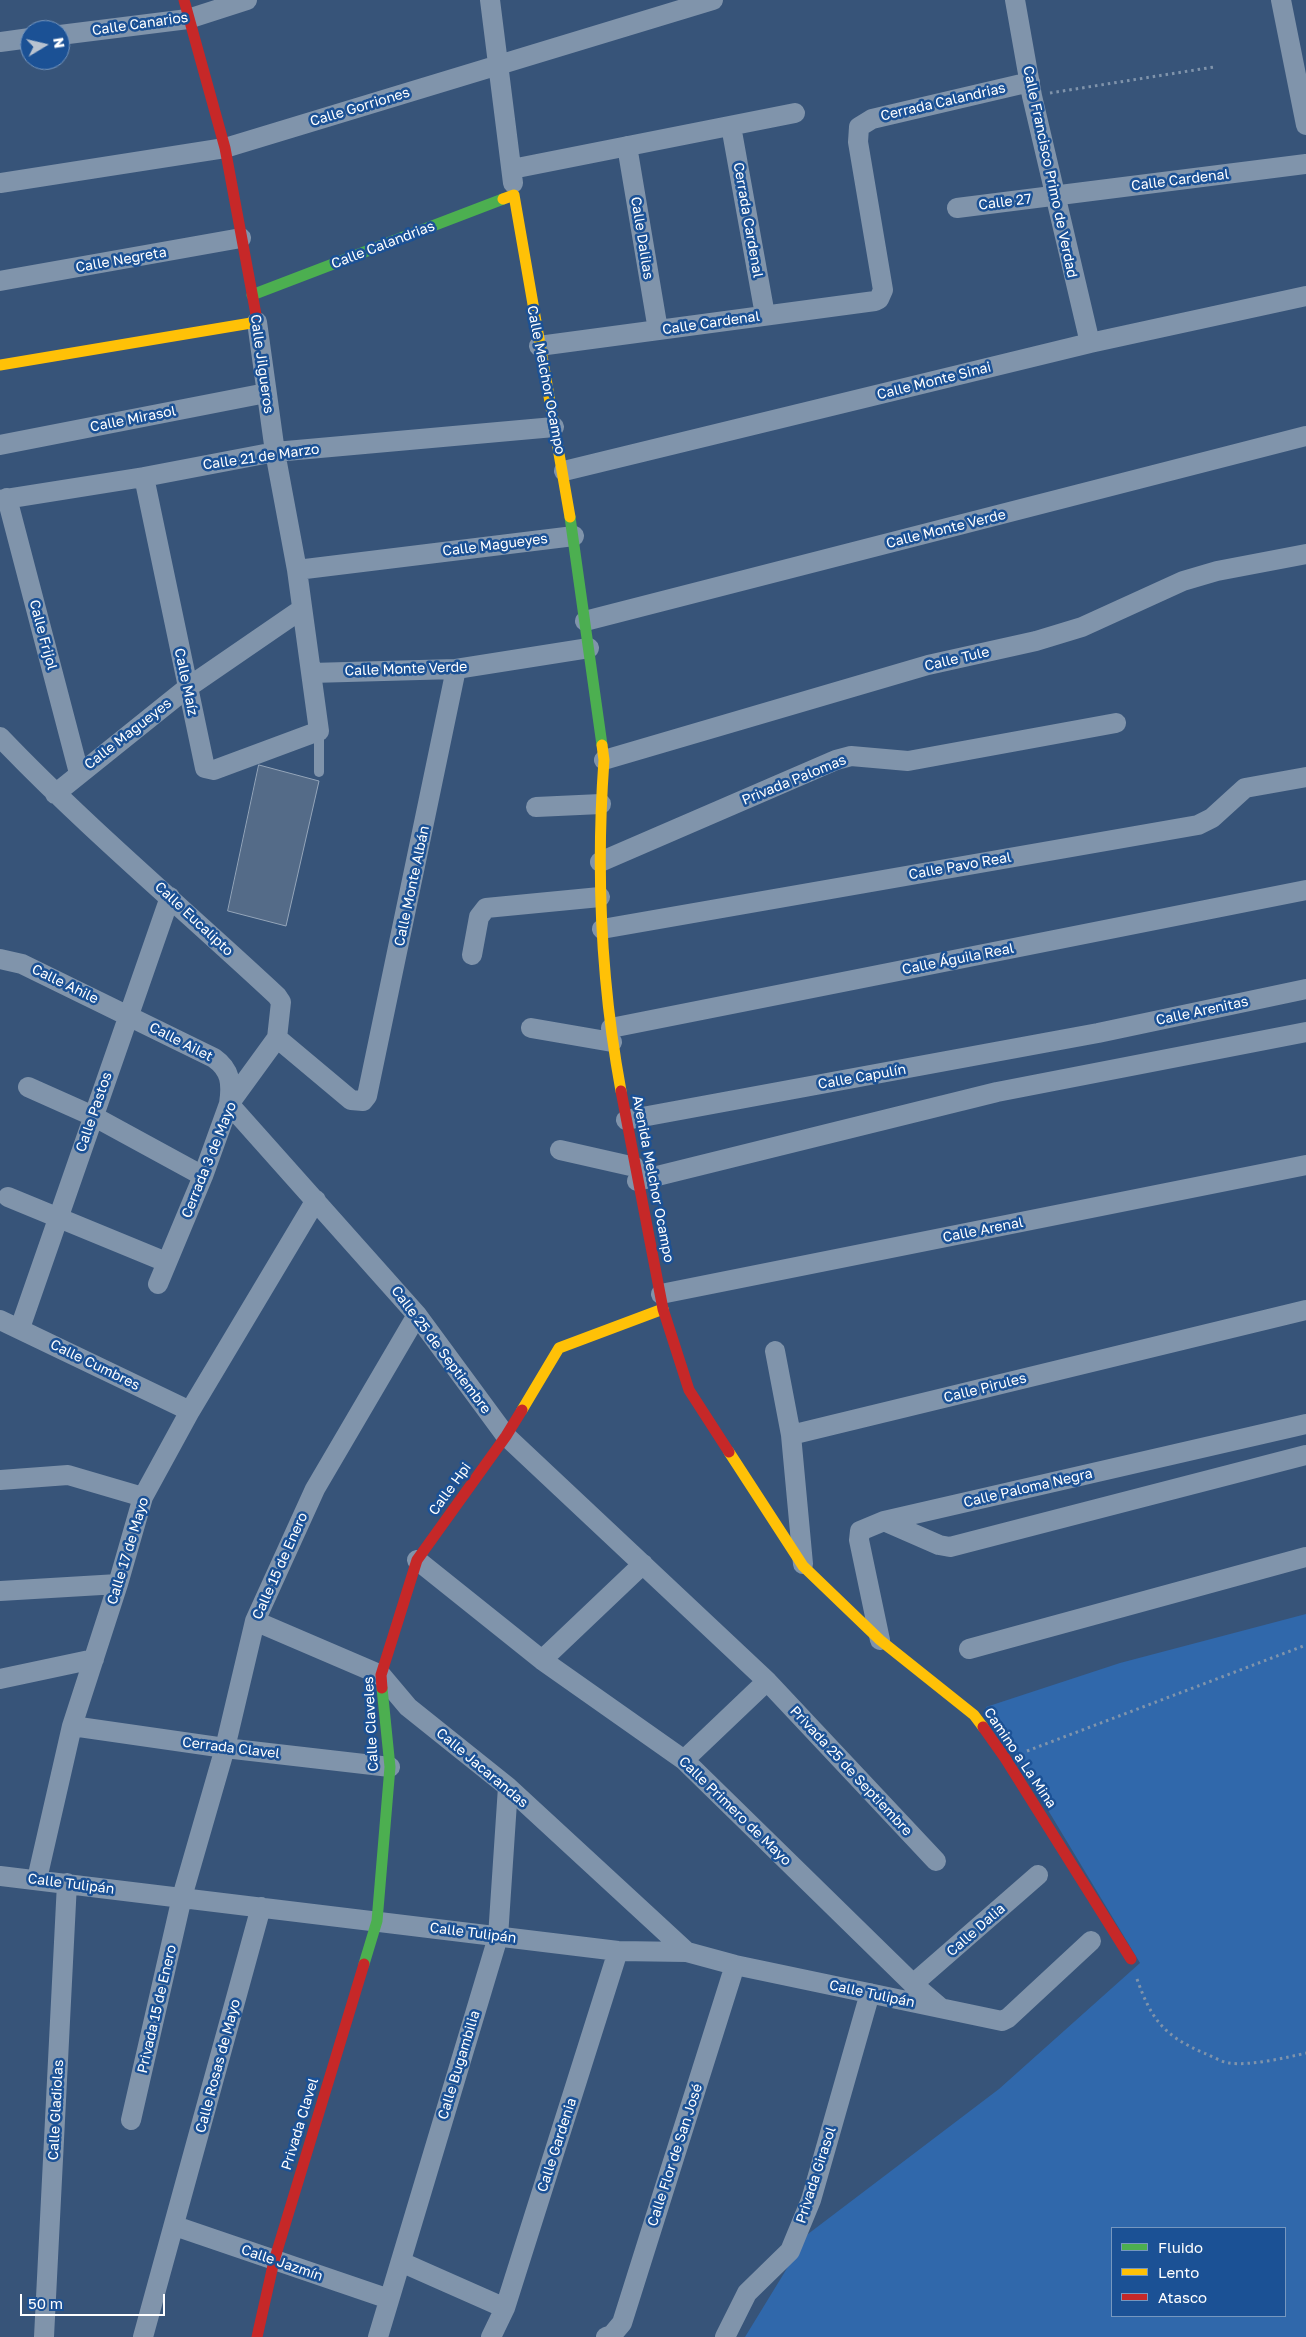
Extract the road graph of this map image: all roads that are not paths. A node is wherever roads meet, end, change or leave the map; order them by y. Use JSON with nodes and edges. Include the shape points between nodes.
{"nodes":[{"id":1,"x":247,"y":0,"type":"edge"},
{"id":2,"x":490,"y":0,"type":"edge"},
{"id":3,"x":713,"y":0,"type":"edge"},
{"id":4,"x":1015,"y":0,"type":"edge"},
{"id":5,"x":1281,"y":0,"type":"edge"},
{"id":6,"x":186,"y":9,"type":"edge"},
{"id":7,"x":70,"y":33,"type":"edge"},
{"id":8,"x":20,"y":39,"type":"edge"},
{"id":9,"x":0,"y":42,"type":"edge"},
{"id":10,"x":498,"y":64,"type":"junction"},
{"id":11,"x":1031,"y":89,"type":"junction"},
{"id":12,"x":795,"y":113,"type":"dead end"},
{"id":13,"x":1306,"y":125,"type":"edge"},
{"id":14,"x":731,"y":126,"type":"junction"},
{"id":15,"x":627,"y":146,"type":"junction"},
{"id":16,"x":225,"y":148,"type":"junction"},
{"id":17,"x":1306,"y":164,"type":"edge"},
{"id":18,"x":512,"y":169,"type":"junction"},
{"id":19,"x":0,"y":184,"type":"edge"},
{"id":20,"x":514,"y":195,"type":"junction"},
{"id":21,"x":1054,"y":196,"type":"junction"},
{"id":22,"x":956,"y":208,"type":"dead end"},
{"id":23,"x":241,"y":238,"type":"junction"},
{"id":24,"x":0,"y":282,"type":"edge"},
{"id":25,"x":252,"y":295,"type":"junction"},
{"id":26,"x":882,"y":295,"type":"joint"},
{"id":27,"x":1306,"y":296,"type":"edge"},
{"id":28,"x":765,"y":315,"type":"junction"},
{"id":29,"x":257,"y":322,"type":"junction"},
{"id":30,"x":658,"y":330,"type":"junction"},
{"id":31,"x":1090,"y":343,"type":"junction"},
{"id":32,"x":539,"y":346,"type":"junction"},
{"id":33,"x":0,"y":365,"type":"edge"},
{"id":34,"x":266,"y":393,"type":"junction"},
{"id":35,"x":554,"y":427,"type":"junction"},
{"id":36,"x":1306,"y":436,"type":"edge"},
{"id":37,"x":0,"y":445,"type":"edge"},
{"id":38,"x":275,"y":452,"type":"junction"},
{"id":39,"x":564,"y":471,"type":"junction"},
{"id":40,"x":144,"y":477,"type":"junction"},
{"id":41,"x":3,"y":499,"type":"edge"},
{"id":42,"x":574,"y":536,"type":"junction"},
{"id":43,"x":1306,"y":554,"type":"edge"},
{"id":44,"x":297,"y":570,"type":"junction"},
{"id":45,"x":302,"y":609,"type":"junction"},
{"id":46,"x":586,"y":621,"type":"junction"},
{"id":47,"x":590,"y":648,"type":"junction"},
{"id":48,"x":456,"y":669,"type":"junction"},
{"id":49,"x":311,"y":673,"type":"junction"},
{"id":50,"x":187,"y":688,"type":"junction"},
{"id":51,"x":1116,"y":722,"type":"dead end"},
{"id":52,"x":319,"y":731,"type":"junction"},
{"id":53,"x":0,"y":736,"type":"edge"},
{"id":54,"x":604,"y":760,"type":"junction"},
{"id":55,"x":319,"y":772,"type":"dead end"},
{"id":56,"x":79,"y":773,"type":"junction"},
{"id":57,"x":1306,"y":778,"type":"edge"},
{"id":58,"x":55,"y":794,"type":"junction"},
{"id":59,"x":601,"y":804,"type":"junction"},
{"id":60,"x":536,"y":807,"type":"dead end"},
{"id":61,"x":600,"y":862,"type":"junction"},
{"id":62,"x":1306,"y":890,"type":"edge"},
{"id":63,"x":170,"y":897,"type":"junction"},
{"id":64,"x":600,"y":897,"type":"junction"},
{"id":65,"x":602,"y":929,"type":"junction"},
{"id":66,"x":472,"y":955,"type":"dead end"},
{"id":67,"x":0,"y":959,"type":"edge"},
{"id":68,"x":1306,"y":989,"type":"edge"},
{"id":69,"x":128,"y":1015,"type":"junction"},
{"id":70,"x":531,"y":1028,"type":"dead end"},
{"id":71,"x":1306,"y":1032,"type":"edge"},
{"id":72,"x":1098,"y":1033,"type":"joint"},
{"id":73,"x":611,"y":1035,"type":"junction"},
{"id":74,"x":277,"y":1038,"type":"junction"},
{"id":75,"x":28,"y":1087,"type":"dead end"},
{"id":76,"x":229,"y":1104,"type":"junction"},
{"id":77,"x":93,"y":1116,"type":"junction"},
{"id":78,"x":626,"y":1120,"type":"junction"},
{"id":79,"x":560,"y":1150,"type":"dead end"},
{"id":80,"x":1306,"y":1165,"type":"edge"},
{"id":81,"x":636,"y":1174,"type":"junction"},
{"id":82,"x":203,"y":1176,"type":"junction"},
{"id":83,"x":8,"y":1197,"type":"dead end"},
{"id":84,"x":316,"y":1200,"type":"junction"},
{"id":85,"x":58,"y":1219,"type":"junction"},
{"id":86,"x":166,"y":1262,"type":"junction"},
{"id":87,"x":158,"y":1284,"type":"dead end"},
{"id":88,"x":662,"y":1301,"type":"junction"},
{"id":89,"x":1306,"y":1310,"type":"edge"},
{"id":90,"x":417,"y":1315,"type":"junction"},
{"id":91,"x":0,"y":1320,"type":"edge"},
{"id":92,"x":20,"y":1328,"type":"junction"},
{"id":93,"x":775,"y":1351,"type":"dead end"},
{"id":94,"x":190,"y":1411,"type":"junction"},
{"id":95,"x":1306,"y":1424,"type":"edge"},
{"id":96,"x":791,"y":1435,"type":"junction"},
{"id":97,"x":506,"y":1436,"type":"junction"},
{"id":98,"x":1306,"y":1455,"type":"edge"},
{"id":99,"x":0,"y":1480,"type":"edge"},
{"id":100,"x":143,"y":1497,"type":"junction"},
{"id":101,"x":884,"y":1521,"type":"junction"},
{"id":102,"x":1306,"y":1557,"type":"edge"},
{"id":103,"x":417,"y":1560,"type":"junction"},
{"id":104,"x":644,"y":1564,"type":"junction"},
{"id":105,"x":803,"y":1566,"type":"junction"},
{"id":106,"x":118,"y":1584,"type":"junction"},
{"id":107,"x":0,"y":1591,"type":"edge"},
{"id":108,"x":254,"y":1621,"type":"junction"},
{"id":109,"x":880,"y":1640,"type":"junction"},
{"id":110,"x":969,"y":1649,"type":"dead end"},
{"id":111,"x":94,"y":1659,"type":"junction"},
{"id":112,"x":542,"y":1660,"type":"junction"},
{"id":113,"x":381,"y":1674,"type":"junction"},
{"id":114,"x":0,"y":1679,"type":"edge"},
{"id":115,"x":767,"y":1681,"type":"junction"},
{"id":116,"x":72,"y":1726,"type":"junction"},
{"id":117,"x":225,"y":1748,"type":"junction"},
{"id":118,"x":684,"y":1760,"type":"junction"},
{"id":119,"x":390,"y":1767,"type":"junction"},
{"id":120,"x":508,"y":1788,"type":"junction"},
{"id":121,"x":936,"y":1861,"type":"dead end"},
{"id":122,"x":1038,"y":1875,"type":"dead end"},
{"id":123,"x":0,"y":1876,"type":"edge"},
{"id":124,"x":37,"y":1879,"type":"junction"},
{"id":125,"x":67,"y":1883,"type":"junction"},
{"id":126,"x":182,"y":1897,"type":"junction"},
{"id":127,"x":260,"y":1907,"type":"junction"},
{"id":128,"x":377,"y":1922,"type":"junction"},
{"id":129,"x":498,"y":1936,"type":"junction"},
{"id":130,"x":1091,"y":1942,"type":"dead end"},
{"id":131,"x":618,"y":1951,"type":"junction"},
{"id":132,"x":687,"y":1952,"type":"junction"},
{"id":133,"x":1130,"y":1959,"type":"road end"},
{"id":134,"x":735,"y":1965,"type":"junction"},
{"id":135,"x":914,"y":1984,"type":"junction"},
{"id":136,"x":870,"y":1994,"type":"junction"},
{"id":137,"x":942,"y":2009,"type":"junction"},
{"id":138,"x":131,"y":2120,"type":"dead end"},
{"id":139,"x":175,"y":2226,"type":"junction"},
{"id":140,"x":274,"y":2261,"type":"junction"},
{"id":141,"x":401,"y":2262,"type":"junction"},
{"id":142,"x":389,"y":2299,"type":"junction"},
{"id":143,"x":505,"y":2308,"type":"junction"},
{"id":144,"x":44,"y":2337,"type":"edge"},
{"id":145,"x":144,"y":2337,"type":"edge"},
{"id":146,"x":257,"y":2337,"type":"edge"},
{"id":147,"x":378,"y":2337,"type":"edge"},
{"id":148,"x":490,"y":2337,"type":"edge"},
{"id":149,"x":606,"y":2337,"type":"edge"},
{"id":150,"x":725,"y":2337,"type":"edge"}],
"edges":[{"from":1,"to":6,"type":"street","name":"Calle Canarios"},
{"from":2,"to":10,"type":"street","name":"Calle Melchor Ocampo"},
{"from":3,"to":10,"type":"street","name":"Calle Gorriones"},
{"from":4,"to":11,"type":"street","name":"Calle Francisco Primo de Verdad"},
{"from":5,"to":13,"type":"street"},
{"from":6,"to":7,"type":"street","name":"Calle Canarios"},
{"from":6,"to":16,"type":"street","name":"Calle Jilgueros"},
{"from":8,"to":9,"type":"street"},
{"from":10,"to":16,"type":"street","name":"Calle Gorriones"},
{"from":10,"to":18,"type":"street","name":"Calle Melchor Ocampo"},
{"from":11,"to":21,"type":"street","name":"Calle Francisco Primo de Verdad"},
{"from":11,"to":26,"type":"street","name":"Cerrada Calandrias","via":[[872,119],[859,127],[858,142]]},
{"from":12,"to":14,"type":"street"},
{"from":14,"to":15,"type":"street"},
{"from":14,"to":28,"type":"street","name":"Cerrada Cardenal"},
{"from":15,"to":18,"type":"street"},
{"from":15,"to":30,"type":"street","name":"Calle Dalilas"},
{"from":16,"to":19,"type":"street","name":"Calle Gorriones"},
{"from":16,"to":23,"type":"street","name":"Calle Jilgueros"},
{"from":17,"to":21,"type":"street","name":"Calle Cardenal"},
{"from":18,"to":20,"type":"street","name":"Calle Melchor Ocampo"},
{"from":20,"to":25,"type":"street","name":"Calle Calandrias"},
{"from":20,"to":32,"type":"street","name":"Calle Melchor Ocampo"},
{"from":21,"to":22,"type":"street","name":"Calle 27"},
{"from":21,"to":31,"type":"street","name":"Calle Francisco Primo de Verdad"},
{"from":23,"to":24,"type":"street","name":"Calle Negreta"},
{"from":23,"to":25,"type":"street","name":"Calle Jilgueros"},
{"from":25,"to":29,"type":"street","name":"Calle Jilgueros"},
{"from":26,"to":28,"type":"street","name":"Calle Cardenal","via":[[875,301]]},
{"from":27,"to":31,"type":"street","name":"Calle Monte Sinai"},
{"from":28,"to":30,"type":"street","name":"Calle Cardenal"},
{"from":29,"to":33,"type":"street"},
{"from":29,"to":34,"type":"street","name":"Calle Jilgueros"},
{"from":30,"to":32,"type":"street","name":"Calle Cardenal"},
{"from":31,"to":39,"type":"street","name":"Calle Monte Sinai"},
{"from":32,"to":35,"type":"street","name":"Calle Melchor Ocampo"},
{"from":34,"to":37,"type":"street","name":"Calle Mirasol"},
{"from":34,"to":38,"type":"street","name":"Calle Jilgueros"},
{"from":35,"to":38,"type":"street","name":"Calle 21 de Marzo"},
{"from":35,"to":39,"type":"street","name":"Calle Melchor Ocampo"},
{"from":36,"to":46,"type":"street","name":"Calle Monte Verde"},
{"from":38,"to":40,"type":"street","name":"Calle 21 de Marzo"},
{"from":38,"to":44,"type":"street","name":"Calle Jilgueros"},
{"from":39,"to":42,"type":"street","name":"Calle Melchor Ocampo"},
{"from":40,"to":41,"type":"street","name":"Calle 21 de Marzo"},
{"from":40,"to":50,"type":"street","name":"Calle Maíz"},
{"from":41,"to":56,"type":"street","name":"Calle Frijol"},
{"from":42,"to":44,"type":"street","name":"Calle Magueyes"},
{"from":42,"to":46,"type":"street","name":"Calle Melchor Ocampo"},
{"from":43,"to":54,"type":"street","name":"Calle Tule","via":[[1209,573],[1183,581],[1082,627],[1036,642],[928,666]]},
{"from":44,"to":45,"type":"street","name":"Calle Jilgueros"},
{"from":45,"to":49,"type":"street","name":"Calle Jilgueros"},
{"from":45,"to":50,"type":"street","name":"Calle Magueyes"},
{"from":46,"to":47,"type":"street","name":"Calle Melchor Ocampo"},
{"from":47,"to":48,"type":"street","name":"Calle Monte Verde"},
{"from":47,"to":54,"type":"street","name":"Calle Melchor Ocampo"},
{"from":48,"to":49,"type":"street","name":"Calle Monte Verde"},
{"from":48,"to":74,"type":"street","name":"Calle Monte Albán","via":[[370,1090],[363,1101],[352,1100]]},
{"from":49,"to":52,"type":"street","name":"Calle Jilgueros"},
{"from":50,"to":52,"type":"street","name":"Calle Maíz","via":[[204,765],[208,770]]},
{"from":50,"to":56,"type":"street","name":"Calle Magueyes"},
{"from":51,"to":61,"type":"street","name":"Privada Palomas","via":[[908,761],[851,756],[836,760]]},
{"from":52,"to":55,"type":"lane"},
{"from":53,"to":58,"type":"street","name":"Calle Eucalipto"},
{"from":54,"to":59,"type":"street","name":"Avenida Melchor Ocampo"},
{"from":56,"to":58,"type":"street","name":"Calle Magueyes"},
{"from":57,"to":65,"type":"street","name":"Calle Pavo Real","via":[[1245,788],[1212,818],[1198,825]]},
{"from":58,"to":63,"type":"street","name":"Calle Eucalipto"},
{"from":59,"to":60,"type":"street"},
{"from":59,"to":61,"type":"street","name":"Avenida Melchor Ocampo"},
{"from":61,"to":64,"type":"street","name":"Avenida Melchor Ocampo"},
{"from":62,"to":73,"type":"street","name":"Calle Águila Real"},
{"from":63,"to":69,"type":"street","name":"Calle Pastos"},
{"from":63,"to":74,"type":"street","name":"Calle Eucalipto","via":[[280,999]]},
{"from":64,"to":65,"type":"street","name":"Avenida Melchor Ocampo"},
{"from":64,"to":66,"type":"street","via":[[486,908],[479,917]]},
{"from":65,"to":73,"type":"street","name":"Avenida Melchor Ocampo"},
{"from":67,"to":69,"type":"street","name":"Calle Ahile","via":[[22,964]]},
{"from":68,"to":72,"type":"street","name":"Calle Arenitas"},
{"from":69,"to":76,"type":"street","name":"Calle Ailet","via":[[224,1065],[231,1089]]},
{"from":69,"to":77,"type":"street","name":"Calle Pastos"},
{"from":70,"to":73,"type":"street"},
{"from":71,"to":81,"type":"street","via":[[997,1092]]},
{"from":72,"to":78,"type":"street","name":"Calle Capulín"},
{"from":73,"to":78,"type":"street","name":"Avenida Melchor Ocampo"},
{"from":74,"to":76,"type":"street","name":"Cerrada 3 de Mayo"},
{"from":75,"to":77,"type":"street"},
{"from":76,"to":82,"type":"street","name":"Cerrada 3 de Mayo"},
{"from":76,"to":84,"type":"street","name":"Calle 25 de Septiembre"},
{"from":77,"to":82,"type":"street"},
{"from":77,"to":85,"type":"street","name":"Calle Pastos"},
{"from":78,"to":81,"type":"street","name":"Avenida Melchor Ocampo"},
{"from":79,"to":81,"type":"street"},
{"from":80,"to":88,"type":"street","name":"Calle Arenal"},
{"from":81,"to":88,"type":"street","name":"Avenida Melchor Ocampo"},
{"from":82,"to":86,"type":"street","name":"Cerrada 3 de Mayo"},
{"from":83,"to":85,"type":"street"},
{"from":84,"to":90,"type":"street","name":"Calle 25 de Septiembre"},
{"from":84,"to":94,"type":"street","name":"Calle 17 de Mayo"},
{"from":85,"to":86,"type":"street"},
{"from":85,"to":92,"type":"street","name":"Calle Pastos"},
{"from":86,"to":87,"type":"street","name":"Cerrada 3 de Mayo"},
{"from":88,"to":97,"type":"street","name":"Calle Hpi","via":[[559,1348]]},
{"from":88,"to":105,"type":"street","name":"Avenida Melchor Ocampo","via":[[689,1390]]},
{"from":89,"to":96,"type":"street","name":"Calle Pirules"},
{"from":90,"to":97,"type":"street","name":"Calle 25 de Septiembre"},
{"from":90,"to":108,"type":"street","name":"Calle 15 de Enero","via":[[315,1489]]},
{"from":91,"to":92,"type":"street","name":"Calle Cumbres"},
{"from":92,"to":94,"type":"street","name":"Calle Cumbres"},
{"from":93,"to":96,"type":"street"},
{"from":94,"to":100,"type":"street","name":"Calle 17 de Mayo"},
{"from":95,"to":101,"type":"street","name":"Calle Paloma Negra"},
{"from":96,"to":105,"type":"street"},
{"from":97,"to":103,"type":"street","name":"Calle Hpi"},
{"from":97,"to":104,"type":"street","name":"Calle 25 de Septiembre"},
{"from":98,"to":101,"type":"street","via":[[950,1547]]},
{"from":99,"to":100,"type":"street","via":[[68,1475]]},
{"from":100,"to":106,"type":"street","name":"Calle 17 de Mayo"},
{"from":101,"to":109,"type":"street","name":"Calle Paloma Negra","via":[[863,1528],[859,1535]]},
{"from":102,"to":110,"type":"street"},
{"from":103,"to":112,"type":"street","name":"Calle Primero de Mayo"},
{"from":103,"to":113,"type":"street","name":"Calle Claveles"},
{"from":104,"to":112,"type":"street"},
{"from":104,"to":115,"type":"street","name":"Calle 25 de Septiembre"},
{"from":105,"to":109,"type":"street","name":"Camino a La Mina"},
{"from":106,"to":107,"type":"street"},
{"from":106,"to":111,"type":"street","name":"Calle 17 de Mayo"},
{"from":108,"to":113,"type":"street","name":"Calle Jacarandas"},
{"from":108,"to":117,"type":"street","name":"Calle 15 de Enero"},
{"from":109,"to":133,"type":"street","name":"Camino a La Mina","via":[[974,1715],[1005,1758]]},
{"from":111,"to":114,"type":"street"},
{"from":111,"to":116,"type":"street","name":"Calle 17 de Mayo"},
{"from":112,"to":118,"type":"street","name":"Calle Primero de Mayo"},
{"from":113,"to":119,"type":"street","name":"Calle Claveles"},
{"from":113,"to":120,"type":"street","name":"Calle Jacarandas","via":[[408,1707]]},
{"from":115,"to":118,"type":"street"},
{"from":115,"to":121,"type":"street","name":"Privada 25 de Septiembre"},
{"from":116,"to":117,"type":"street","name":"Cerrada Clavel"},
{"from":116,"to":124,"type":"street","name":"Calle 17 de Mayo"},
{"from":117,"to":119,"type":"street","name":"Cerrada Clavel"},
{"from":117,"to":126,"type":"street","name":"Calle 15 de Enero"},
{"from":118,"to":135,"type":"street","name":"Calle Primero de Mayo"},
{"from":119,"to":128,"type":"street","name":"Calle Claveles"},
{"from":120,"to":129,"type":"street","name":"Calle Bugambilia"},
{"from":120,"to":132,"type":"street","name":"Calle Jacarandas"},
{"from":122,"to":135,"type":"street","name":"Calle Dalia"},
{"from":123,"to":124,"type":"street","name":"Calle Tulipán"},
{"from":124,"to":125,"type":"street","name":"Calle Tulipán"},
{"from":125,"to":126,"type":"street","name":"Calle Tulipán"},
{"from":125,"to":144,"type":"street","name":"Calle Gladiolas"},
{"from":126,"to":127,"type":"street","name":"Calle Tulipán"},
{"from":126,"to":138,"type":"street","name":"Privada 15 de Enero"},
{"from":127,"to":128,"type":"street","name":"Calle Tulipán"},
{"from":127,"to":139,"type":"street","name":"Calle Rosas de Mayo"},
{"from":128,"to":129,"type":"street","name":"Calle Tulipán"},
{"from":128,"to":140,"type":"street","name":"Privada Clavel"},
{"from":129,"to":131,"type":"street","name":"Calle Tulipán"},
{"from":129,"to":141,"type":"street","name":"Calle Bugambilia"},
{"from":130,"to":137,"type":"street","name":"Calle Tulipán","via":[[1005,2020]]},
{"from":131,"to":132,"type":"street","name":"Calle Tulipán"},
{"from":131,"to":143,"type":"street","name":"Calle Gardenia"},
{"from":132,"to":134,"type":"street","name":"Calle Tulipán"},
{"from":134,"to":136,"type":"street","name":"Calle Tulipán"},
{"from":134,"to":149,"type":"street","name":"Calle Flor de San José","via":[[622,2323]]},
{"from":135,"to":137,"type":"street","name":"Calle Primero de Mayo"},
{"from":136,"to":137,"type":"street","name":"Calle Tulipán"},
{"from":136,"to":150,"type":"street","name":"Privada Girasol","via":[[811,2200],[790,2251],[746,2293]]},
{"from":139,"to":140,"type":"street","name":"Calle Jazmín"},
{"from":139,"to":145,"type":"street","name":"Calle Rosas de Mayo"},
{"from":140,"to":142,"type":"street","name":"Calle Jazmín"},
{"from":140,"to":146,"type":"street","name":"Privada Clavel"},
{"from":141,"to":142,"type":"street","name":"Calle Bugambilia"},
{"from":141,"to":143,"type":"street"},
{"from":142,"to":147,"type":"street","name":"Calle Bugambilia"},
{"from":143,"to":148,"type":"street","name":"Calle Gardenia"}]}
